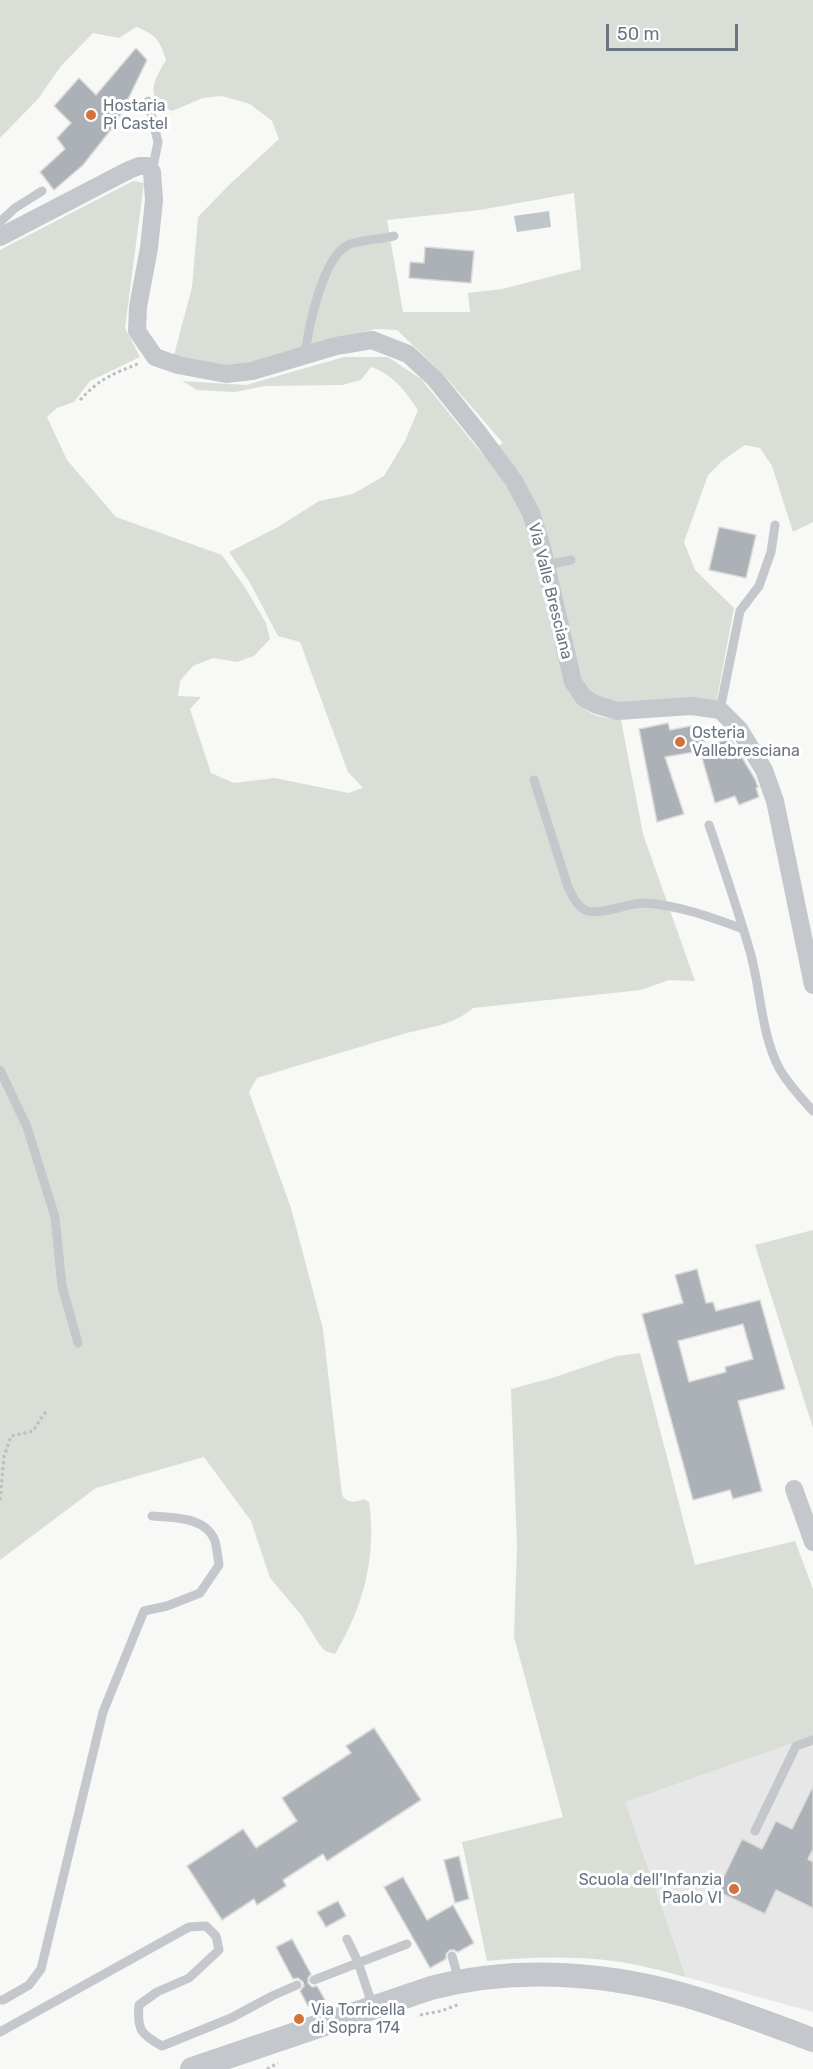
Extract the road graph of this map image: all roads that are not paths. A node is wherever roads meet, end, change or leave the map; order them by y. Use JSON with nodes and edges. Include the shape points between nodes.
{"nodes":[{"id":1,"x":148,"y":101,"type":"dead end"},
{"id":2,"x":152,"y":172,"type":"junction"},
{"id":3,"x":42,"y":191,"type":"dead end"},
{"id":4,"x":0,"y":222,"type":"edge"},
{"id":5,"x":394,"y":236,"type":"dead end"},
{"id":6,"x":0,"y":237,"type":"edge"},
{"id":7,"x":305,"y":356,"type":"junction"},
{"id":8,"x":775,"y":525,"type":"dead end"},
{"id":9,"x":571,"y":560,"type":"dead end"},
{"id":10,"x":546,"y":565,"type":"junction"},
{"id":11,"x":720,"y":710,"type":"junction"},
{"id":12,"x":534,"y":780,"type":"dead end"},
{"id":13,"x":709,"y":825,"type":"dead end"},
{"id":14,"x":743,"y":929,"type":"junction"},
{"id":15,"x":813,"y":985,"type":"edge"},
{"id":16,"x":0,"y":1070,"type":"edge"},
{"id":17,"x":813,"y":1111,"type":"edge"},
{"id":18,"x":78,"y":1343,"type":"dead end"},
{"id":19,"x":794,"y":1490,"type":"dead end"},
{"id":20,"x":152,"y":1516,"type":"dead end"},
{"id":21,"x":813,"y":1542,"type":"edge"},
{"id":22,"x":813,"y":1740,"type":"edge"},
{"id":23,"x":755,"y":1831,"type":"dead end"},
{"id":24,"x":348,"y":1939,"type":"dead end"},
{"id":25,"x":407,"y":1944,"type":"dead end"},
{"id":26,"x":452,"y":1956,"type":"dead end"},
{"id":27,"x":358,"y":1962,"type":"junction"},
{"id":28,"x":314,"y":1980,"type":"dead end"},
{"id":29,"x":459,"y":1981,"type":"junction"},
{"id":30,"x":297,"y":1985,"type":"dead end"},
{"id":31,"x":0,"y":2000,"type":"edge"},
{"id":32,"x":373,"y":2008,"type":"junction"},
{"id":33,"x":0,"y":2032,"type":"edge"},
{"id":34,"x":813,"y":2040,"type":"edge"},
{"id":35,"x":192,"y":2069,"type":"edge"}],
"edges":[{"from":1,"to":2,"type":"lane","via":[[158,142]]},
{"from":2,"to":6,"type":"street","via":[[148,166],[129,170]]},
{"from":2,"to":7,"type":"street","name":"Via Valle Bresciana","via":[[154,200],[138,331],[155,357],[226,374]]},
{"from":3,"to":4,"type":"lane"},
{"from":5,"to":7,"type":"lane","via":[[348,245],[331,261],[313,308]]},
{"from":7,"to":10,"type":"street","name":"Via Valle Bresciana","via":[[372,340],[408,354],[435,379],[514,481],[531,513]]},
{"from":8,"to":11,"type":"lane","via":[[759,586],[740,610]]},
{"from":9,"to":10,"type":"lane"},
{"from":10,"to":11,"type":"street","name":"Via Valle Bresciana","via":[[573,682],[584,698],[618,711],[691,706]]},
{"from":11,"to":15,"type":"street","via":[[739,729],[768,780]]},
{"from":12,"to":14,"type":"lane","via":[[568,887],[582,908],[590,912],[642,903],[706,915]]},
{"from":13,"to":14,"type":"lane"},
{"from":14,"to":17,"type":"lane","via":[[774,1057]]},
{"from":16,"to":18,"type":"lane","via":[[27,1127],[55,1217],[62,1286]]},
{"from":19,"to":21,"type":"street"},
{"from":20,"to":31,"type":"lane","via":[[202,1525],[214,1540],[219,1565],[201,1593],[144,1611],[102,1712],[41,1968],[29,1985]]},
{"from":22,"to":23,"type":"lane","via":[[796,1746]]},
{"from":24,"to":27,"type":"lane"},
{"from":25,"to":27,"type":"lane"},
{"from":26,"to":29,"type":"lane"},
{"from":27,"to":28,"type":"lane"},
{"from":27,"to":32,"type":"lane"},
{"from":29,"to":32,"type":"street"},
{"from":29,"to":34,"type":"street","via":[[540,1974],[610,1981],[700,2000]]},
{"from":30,"to":33,"type":"lane","via":[[162,2046],[147,2038],[138,2025],[139,2005],[189,1978],[219,1950],[216,1936],[206,1926],[189,1927]]},
{"from":32,"to":35,"type":"street"}]}
